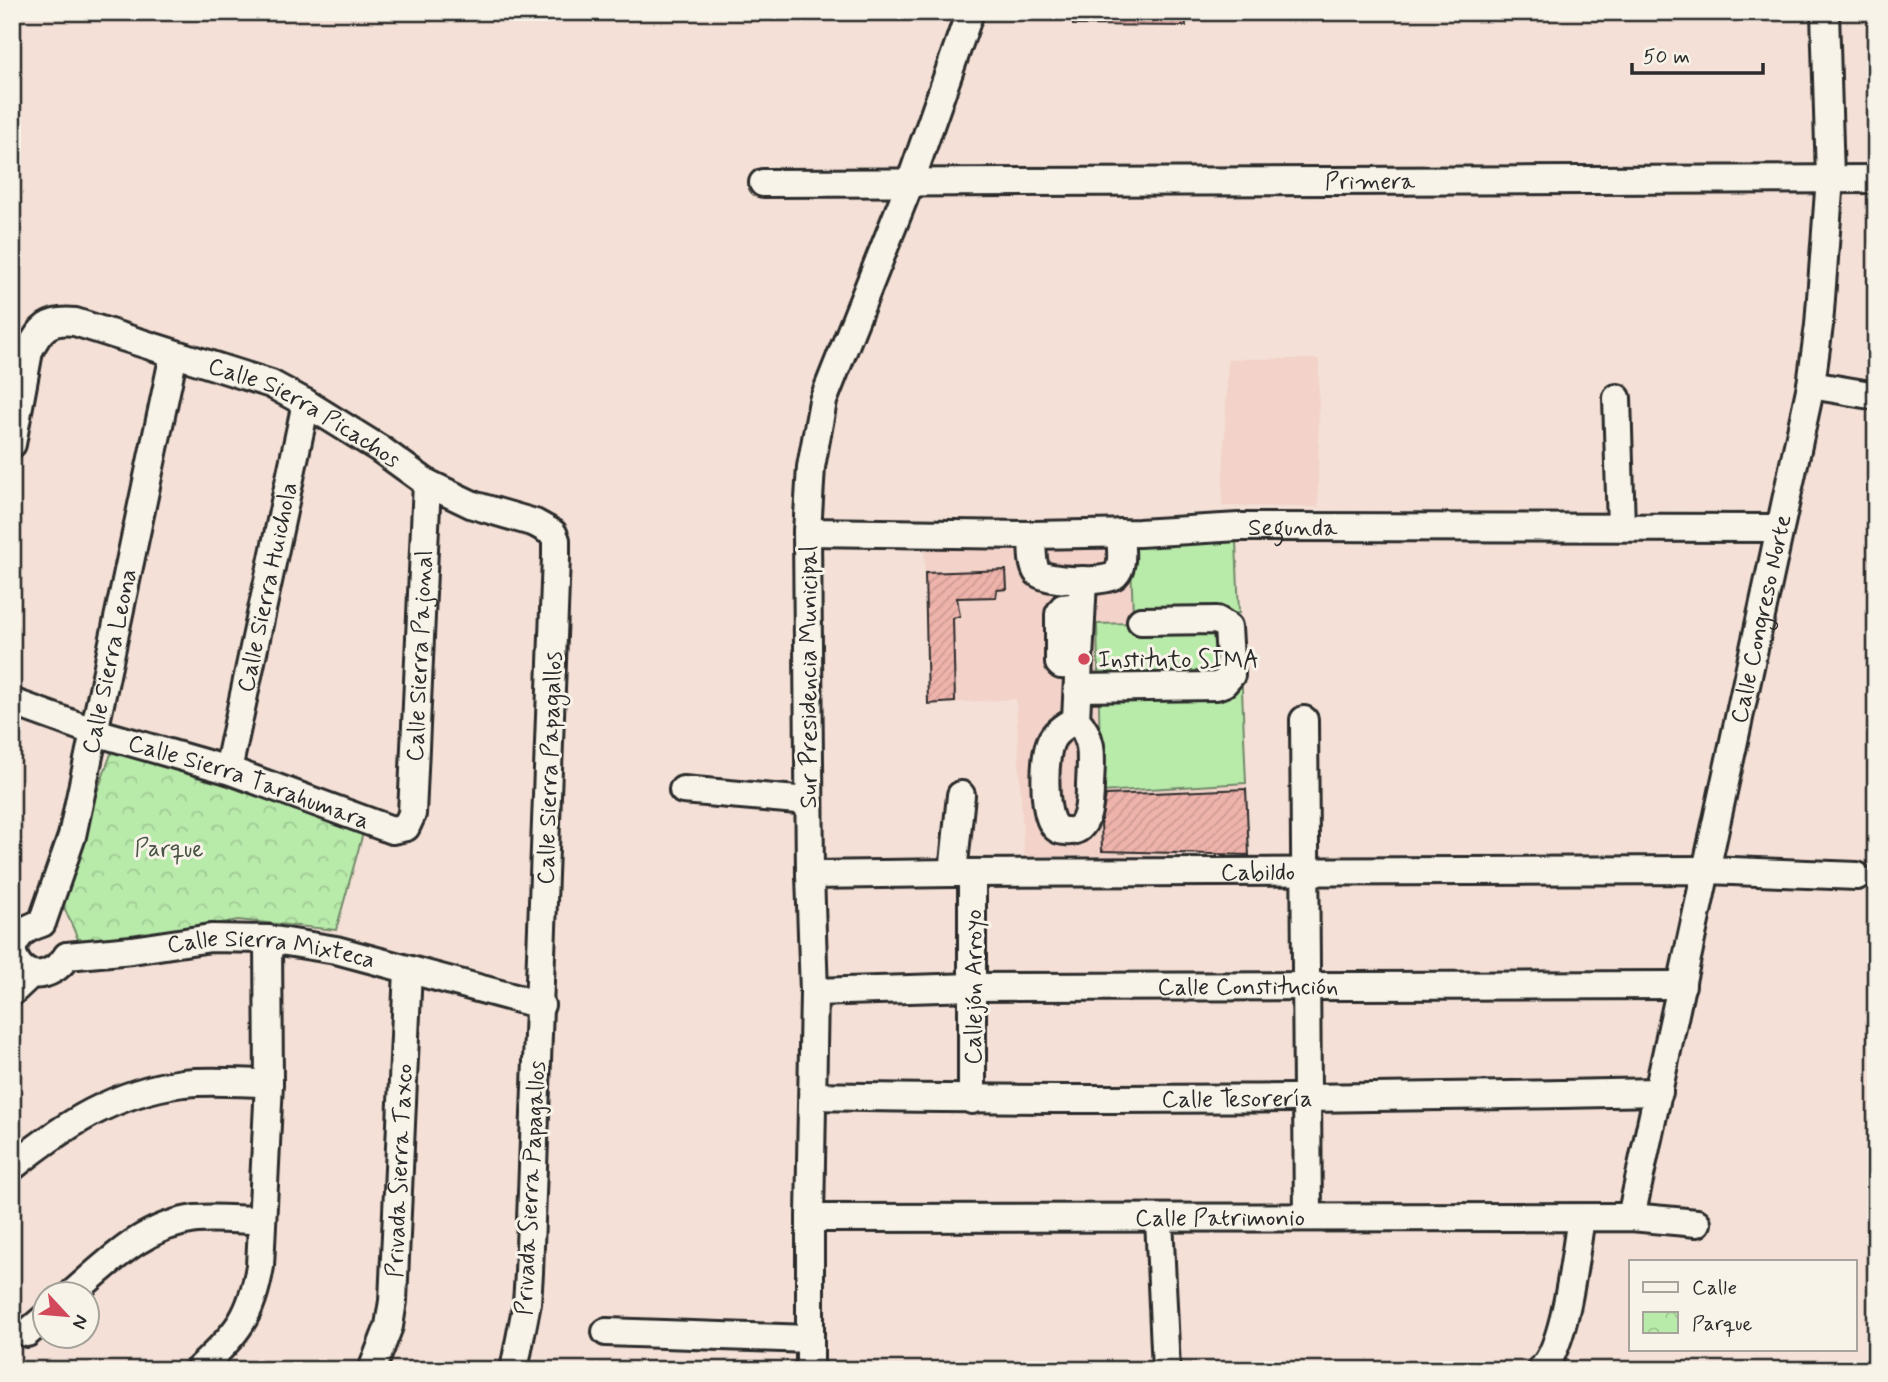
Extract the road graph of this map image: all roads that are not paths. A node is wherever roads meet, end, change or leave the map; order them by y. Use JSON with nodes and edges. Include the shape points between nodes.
{"nodes":[{"id":1,"x":970,"y":12,"type":"edge"},
{"id":2,"x":1825,"y":12,"type":"edge"},
{"id":3,"x":1830,"y":178,"type":"junction"},
{"id":4,"x":1876,"y":179,"type":"edge"},
{"id":5,"x":763,"y":183,"type":"dead end"},
{"id":6,"x":910,"y":183,"type":"junction"},
{"id":7,"x":174,"y":354,"type":"junction"},
{"id":8,"x":1811,"y":385,"type":"junction"},
{"id":9,"x":1876,"y":396,"type":"edge"},
{"id":10,"x":1618,"y":398,"type":"dead end"},
{"id":11,"x":306,"y":403,"type":"junction"},
{"id":12,"x":12,"y":444,"type":"edge"},
{"id":13,"x":427,"y":483,"type":"junction"},
{"id":14,"x":1621,"y":527,"type":"junction"},
{"id":15,"x":1780,"y":528,"type":"junction"},
{"id":16,"x":807,"y":532,"type":"junction"},
{"id":17,"x":553,"y":533,"type":"joint"},
{"id":18,"x":1120,"y":533,"type":"junction"},
{"id":19,"x":1032,"y":535,"type":"junction"},
{"id":20,"x":1083,"y":580,"type":"junction"},
{"id":21,"x":1141,"y":621,"type":"dead end"},
{"id":22,"x":1079,"y":677,"type":"junction"},
{"id":23,"x":12,"y":702,"type":"edge"},
{"id":24,"x":1076,"y":719,"type":"dead end"},
{"id":25,"x":1304,"y":720,"type":"dead end"},
{"id":26,"x":95,"y":732,"type":"junction"},
{"id":27,"x":228,"y":770,"type":"junction"},
{"id":28,"x":683,"y":790,"type":"dead end"},
{"id":29,"x":961,"y":795,"type":"dead end"},
{"id":30,"x":809,"y":801,"type":"junction"},
{"id":31,"x":406,"y":827,"type":"joint"},
{"id":32,"x":1708,"y":870,"type":"junction"},
{"id":33,"x":1304,"y":871,"type":"junction"},
{"id":34,"x":963,"y":873,"type":"junction"},
{"id":35,"x":810,"y":876,"type":"junction"},
{"id":36,"x":1857,"y":876,"type":"dead end"},
{"id":37,"x":41,"y":923,"type":"junction"},
{"id":38,"x":268,"y":939,"type":"junction"},
{"id":39,"x":12,"y":950,"type":"edge"},
{"id":40,"x":67,"y":956,"type":"junction"},
{"id":41,"x":408,"y":970,"type":"junction"},
{"id":42,"x":22,"y":983,"type":"edge"},
{"id":43,"x":1682,"y":985,"type":"junction"},
{"id":44,"x":1306,"y":986,"type":"junction"},
{"id":45,"x":973,"y":987,"type":"junction"},
{"id":46,"x":814,"y":992,"type":"junction"},
{"id":47,"x":541,"y":1004,"type":"junction"},
{"id":48,"x":269,"y":1083,"type":"junction"},
{"id":49,"x":1659,"y":1092,"type":"junction"},
{"id":50,"x":813,"y":1096,"type":"junction"},
{"id":51,"x":1306,"y":1099,"type":"junction"},
{"id":52,"x":972,"y":1100,"type":"junction"},
{"id":53,"x":12,"y":1167,"type":"edge"},
{"id":54,"x":1308,"y":1217,"type":"junction"},
{"id":55,"x":1631,"y":1217,"type":"junction"},
{"id":56,"x":810,"y":1218,"type":"junction"},
{"id":57,"x":1581,"y":1218,"type":"junction"},
{"id":58,"x":1159,"y":1219,"type":"junction"},
{"id":59,"x":262,"y":1220,"type":"junction"},
{"id":60,"x":1697,"y":1223,"type":"dead end"},
{"id":61,"x":89,"y":1280,"type":"edge"},
{"id":62,"x":606,"y":1332,"type":"dead end"},
{"id":63,"x":809,"y":1339,"type":"junction"},
{"id":64,"x":198,"y":1370,"type":"edge"},
{"id":65,"x":372,"y":1370,"type":"edge"},
{"id":66,"x":514,"y":1370,"type":"edge"},
{"id":67,"x":810,"y":1370,"type":"edge"},
{"id":68,"x":1166,"y":1370,"type":"edge"},
{"id":69,"x":1540,"y":1370,"type":"edge"}],
"edges":[{"from":1,"to":6,"type":"street","name":"Sur Presidencia Municipal"},
{"from":2,"to":3,"type":"street","name":"Calle Congreso Norte"},
{"from":3,"to":4,"type":"street","name":"Primera"},
{"from":3,"to":6,"type":"street","name":"Primera"},
{"from":3,"to":8,"type":"street","name":"Calle Congreso Norte"},
{"from":5,"to":6,"type":"street","name":"Primera"},
{"from":6,"to":16,"type":"street","name":"Sur Presidencia Municipal","via":[[823,401],[811,467]]},
{"from":7,"to":11,"type":"street","name":"Calle Sierra Picachos","via":[[271,384]]},
{"from":7,"to":12,"type":"street","name":"Calle Sierra Picachos","via":[[75,322],[60,320],[47,326],[29,351]]},
{"from":7,"to":26,"type":"street","name":"Calle Sierra Leona"},
{"from":8,"to":9,"type":"street"},
{"from":8,"to":15,"type":"street","name":"Calle Congreso Norte"},
{"from":10,"to":14,"type":"street"},
{"from":11,"to":13,"type":"street","name":"Calle Sierra Picachos"},
{"from":11,"to":27,"type":"street","name":"Calle Sierra Huichola"},
{"from":13,"to":17,"type":"street","name":"Calle Sierra Picachos","via":[[472,505],[535,523]]},
{"from":13,"to":31,"type":"street","name":"Calle Sierra Pajonal","via":[[412,814]]},
{"from":14,"to":15,"type":"street","name":"Segunda"},
{"from":14,"to":18,"type":"street","name":"Segunda","via":[[1239,527]]},
{"from":15,"to":32,"type":"street","name":"Calle Congreso Norte"},
{"from":16,"to":19,"type":"street","name":"Segunda"},
{"from":16,"to":30,"type":"street","name":"Sur Presidencia Municipal"},
{"from":17,"to":47,"type":"street","name":"Calle Sierra Papagallos","via":[[556,570]]},
{"from":18,"to":19,"type":"street","name":"Segunda"},
{"from":18,"to":20,"type":"street","via":[[1121,563],[1116,575]]},
{"from":19,"to":20,"type":"street","via":[[1038,575]]},
{"from":20,"to":22,"type":"street","via":[[1080,606],[1066,606],[1059,614],[1059,663]]},
{"from":21,"to":22,"type":"street","via":[[1217,620],[1228,626],[1231,675],[1216,686]]},
{"from":22,"to":24,"type":"street"},
{"from":23,"to":26,"type":"street","name":"Calle Sierra Tarahumara"},
{"from":25,"to":33,"type":"street"},
{"from":26,"to":27,"type":"street","name":"Calle Sierra Tarahumara"},
{"from":26,"to":37,"type":"street","name":"Calle Sierra Leona","via":[[72,836]]},
{"from":27,"to":31,"type":"street","name":"Calle Sierra Tarahumara","via":[[392,830]]},
{"from":28,"to":30,"type":"street"},
{"from":29,"to":34,"type":"street","name":"Callejón Arroyo"},
{"from":30,"to":35,"type":"street","name":"Sur Presidencia Municipal"},
{"from":32,"to":33,"type":"street","name":"Cabildo"},
{"from":32,"to":36,"type":"street","name":"Cabildo"},
{"from":32,"to":43,"type":"street","name":"Calle Congreso Norte"},
{"from":33,"to":34,"type":"street","name":"Cabildo"},
{"from":33,"to":44,"type":"street"},
{"from":34,"to":35,"type":"street","name":"Cabildo"},
{"from":34,"to":45,"type":"street","name":"Callejón Arroyo"},
{"from":35,"to":46,"type":"street","name":"Sur Presidencia Municipal"},
{"from":37,"to":39,"type":"street","via":[[26,929]]},
{"from":37,"to":40,"type":"street","via":[[61,932]]},
{"from":38,"to":40,"type":"street","name":"Calle Sierra Mixteca","via":[[211,938]]},
{"from":38,"to":41,"type":"street","name":"Calle Sierra Mixteca","via":[[336,950]]},
{"from":38,"to":48,"type":"street"},
{"from":39,"to":42,"type":"street"},
{"from":40,"to":42,"type":"street","name":"Calle Sierra Mixteca","via":[[44,975]]},
{"from":41,"to":47,"type":"street","name":"Calle Sierra Mixteca"},
{"from":41,"to":65,"type":"street","name":"Privada Sierra Taxco","via":[[393,1301]]},
{"from":43,"to":44,"type":"street","name":"Calle Constitución"},
{"from":43,"to":49,"type":"street","name":"Calle Congreso Norte"},
{"from":44,"to":45,"type":"street","name":"Calle Constitución"},
{"from":44,"to":51,"type":"street"},
{"from":45,"to":46,"type":"street","name":"Calle Constitución"},
{"from":45,"to":52,"type":"street","name":"Callejón Arroyo"},
{"from":46,"to":50,"type":"street","name":"Sur Presidencia Municipal"},
{"from":47,"to":66,"type":"street","name":"Privada Sierra Papagallos","via":[[527,1303]]},
{"from":48,"to":53,"type":"street","via":[[184,1083],[100,1106]]},
{"from":48,"to":59,"type":"street"},
{"from":49,"to":51,"type":"street","name":"Calle Tesorería"},
{"from":49,"to":55,"type":"street","name":"Calle Congreso Norte"},
{"from":50,"to":52,"type":"street","name":"Calle Tesorería"},
{"from":50,"to":56,"type":"street","name":"Sur Presidencia Municipal"},
{"from":51,"to":52,"type":"street","name":"Calle Tesorería"},
{"from":51,"to":54,"type":"street"},
{"from":54,"to":57,"type":"street","name":"Calle Patrimonio"},
{"from":54,"to":58,"type":"street","name":"Calle Patrimonio"},
{"from":55,"to":57,"type":"street","name":"Calle Patrimonio"},
{"from":55,"to":60,"type":"street","name":"Calle Patrimonio"},
{"from":56,"to":58,"type":"street","name":"Calle Patrimonio"},
{"from":56,"to":63,"type":"street","name":"Sur Presidencia Municipal"},
{"from":57,"to":69,"type":"street","via":[[1558,1341]]},
{"from":58,"to":68,"type":"street"},
{"from":59,"to":61,"type":"street","via":[[197,1219],[159,1228]]},
{"from":59,"to":64,"type":"street","via":[[260,1266],[251,1306],[239,1326]]},
{"from":62,"to":63,"type":"street"},
{"from":63,"to":67,"type":"street","name":"Sur Presidencia Municipal"}]}
